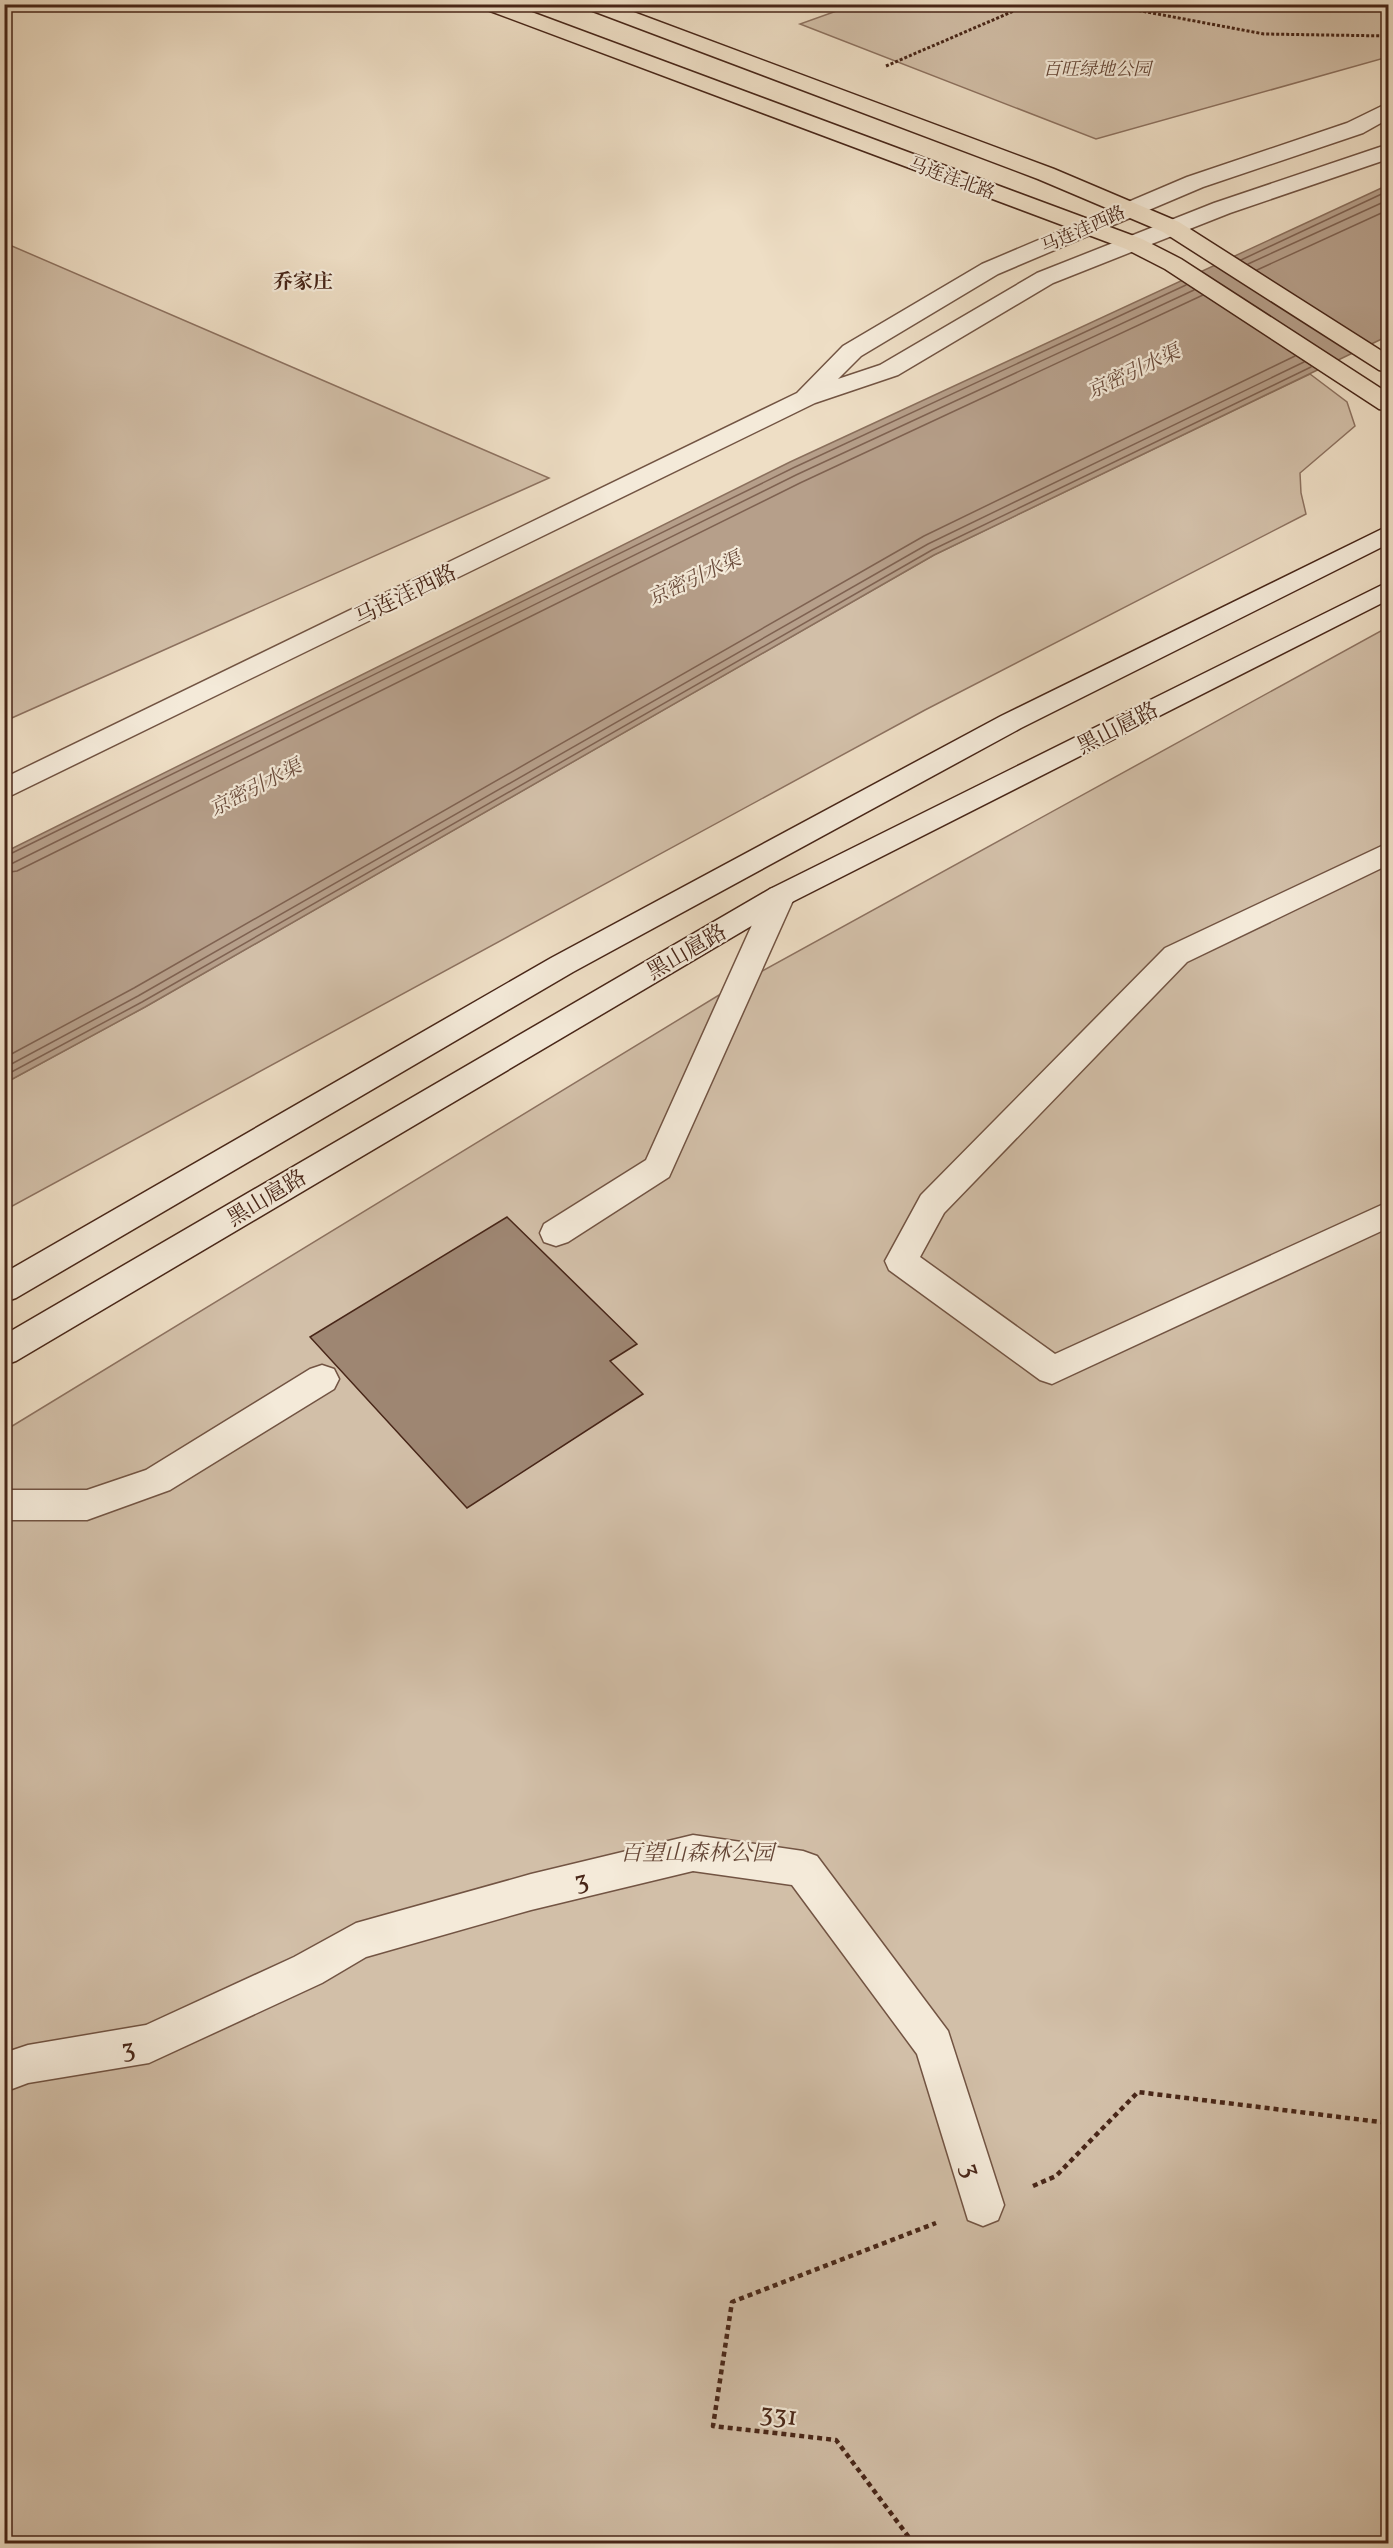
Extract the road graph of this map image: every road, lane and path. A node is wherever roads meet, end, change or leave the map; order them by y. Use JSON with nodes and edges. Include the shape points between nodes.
{"nodes":[{"id":1,"x":489,"y":4,"type":"edge"},
{"id":2,"x":592,"y":4,"type":"edge"},
{"id":3,"x":1030,"y":4,"type":"edge"},
{"id":4,"x":1104,"y":4,"type":"edge"},
{"id":5,"x":1160,"y":4,"type":"edge"},
{"id":6,"x":1141,"y":9,"type":"junction"},
{"id":7,"x":1389,"y":36,"type":"edge"},
{"id":8,"x":886,"y":66,"type":"dead end"},
{"id":9,"x":1389,"y":110,"type":"edge"},
{"id":10,"x":1389,"y":152,"type":"edge"},
{"id":11,"x":1128,"y":209,"type":"junction"},
{"id":12,"x":1171,"y":227,"type":"junction"},
{"id":13,"x":1086,"y":228,"type":"junction"},
{"id":14,"x":1134,"y":243,"type":"junction"},
{"id":15,"x":1389,"y":365,"type":"edge"},
{"id":16,"x":806,"y":398,"type":"junction"},
{"id":17,"x":1389,"y":404,"type":"edge"},
{"id":18,"x":1389,"y":534,"type":"edge"},
{"id":19,"x":1389,"y":590,"type":"edge"},
{"id":20,"x":4,"y":790,"type":"edge"},
{"id":21,"x":1389,"y":853,"type":"edge"},
{"id":22,"x":780,"y":896,"type":"junction"},
{"id":23,"x":1389,"y":1214,"type":"edge"},
{"id":24,"x":556,"y":1233,"type":"dead end"},
{"id":25,"x":4,"y":1289,"type":"edge"},
{"id":26,"x":4,"y":1352,"type":"edge"},
{"id":27,"x":322,"y":1379,"type":"dead end"},
{"id":28,"x":4,"y":1505,"type":"edge"},
{"id":29,"x":4,"y":2073,"type":"edge"},
{"id":30,"x":1381,"y":2122,"type":"junction"},
{"id":31,"x":1389,"y":2123,"type":"edge"},
{"id":32,"x":1389,"y":2128,"type":"edge"},
{"id":33,"x":983,"y":2205,"type":"junction"},
{"id":34,"x":914,"y":2544,"type":"edge"}],
"edges":[{"from":1,"to":13,"type":"main road","name":"马连洼北路"},
{"from":2,"to":11,"type":"main road","name":"马连洼北路","via":[[1046,174]]},
{"from":3,"to":8,"type":"path"},
{"from":4,"to":6,"type":"path"},
{"from":5,"to":6,"type":"path"},
{"from":6,"to":7,"type":"path","via":[[1264,34]]},
{"from":9,"to":11,"type":"main road","name":"马连洼西路","via":[[1355,128]]},
{"from":10,"to":12,"type":"main road","name":"马连洼西路"},
{"from":11,"to":12,"type":"main road","name":"马连洼北路"},
{"from":11,"to":13,"type":"main road","name":"马连洼西路"},
{"from":12,"to":14,"type":"main road","name":"马连洼西路"},
{"from":12,"to":15,"type":"main road","name":"马连洼北路"},
{"from":13,"to":14,"type":"main road","name":"马连洼北路"},
{"from":13,"to":16,"type":"main road","name":"马连洼西路","via":[[990,269],[852,351]]},
{"from":14,"to":16,"type":"main road","name":"马连洼西路","via":[[1045,278],[889,370]]},
{"from":14,"to":17,"type":"main road","name":"马连洼北路","via":[[1173,264]]},
{"from":16,"to":20,"type":"main road","name":"马连洼西路"},
{"from":18,"to":25,"type":"main road","name":"黑山扈路","via":[[1011,723],[572,959]]},
{"from":19,"to":22,"type":"main road","name":"黑山扈路"},
{"from":21,"to":23,"type":"main road","via":[[1176,955],[932,1204],[901,1261],[1052,1370]]},
{"from":22,"to":24,"type":"main road","via":[[658,1168]]},
{"from":22,"to":26,"type":"main road","name":"黑山扈路"},
{"from":27,"to":28,"type":"main road","via":[[158,1480],[87,1505]]},
{"from":29,"to":33,"type":"main road","name":"3","number":"3","via":[[28,2064],[149,2044],[308,1970],[356,1941],[531,1892],[693,1853],[803,1869],[934,2045]]},
{"from":30,"to":31,"type":"path"},
{"from":30,"to":32,"type":"path"},
{"from":30,"to":33,"type":"path","via":[[1138,2092],[1056,2176]]},
{"from":33,"to":34,"type":"path","name":"331","via":[[732,2302],[713,2426],[836,2440]]}]}
